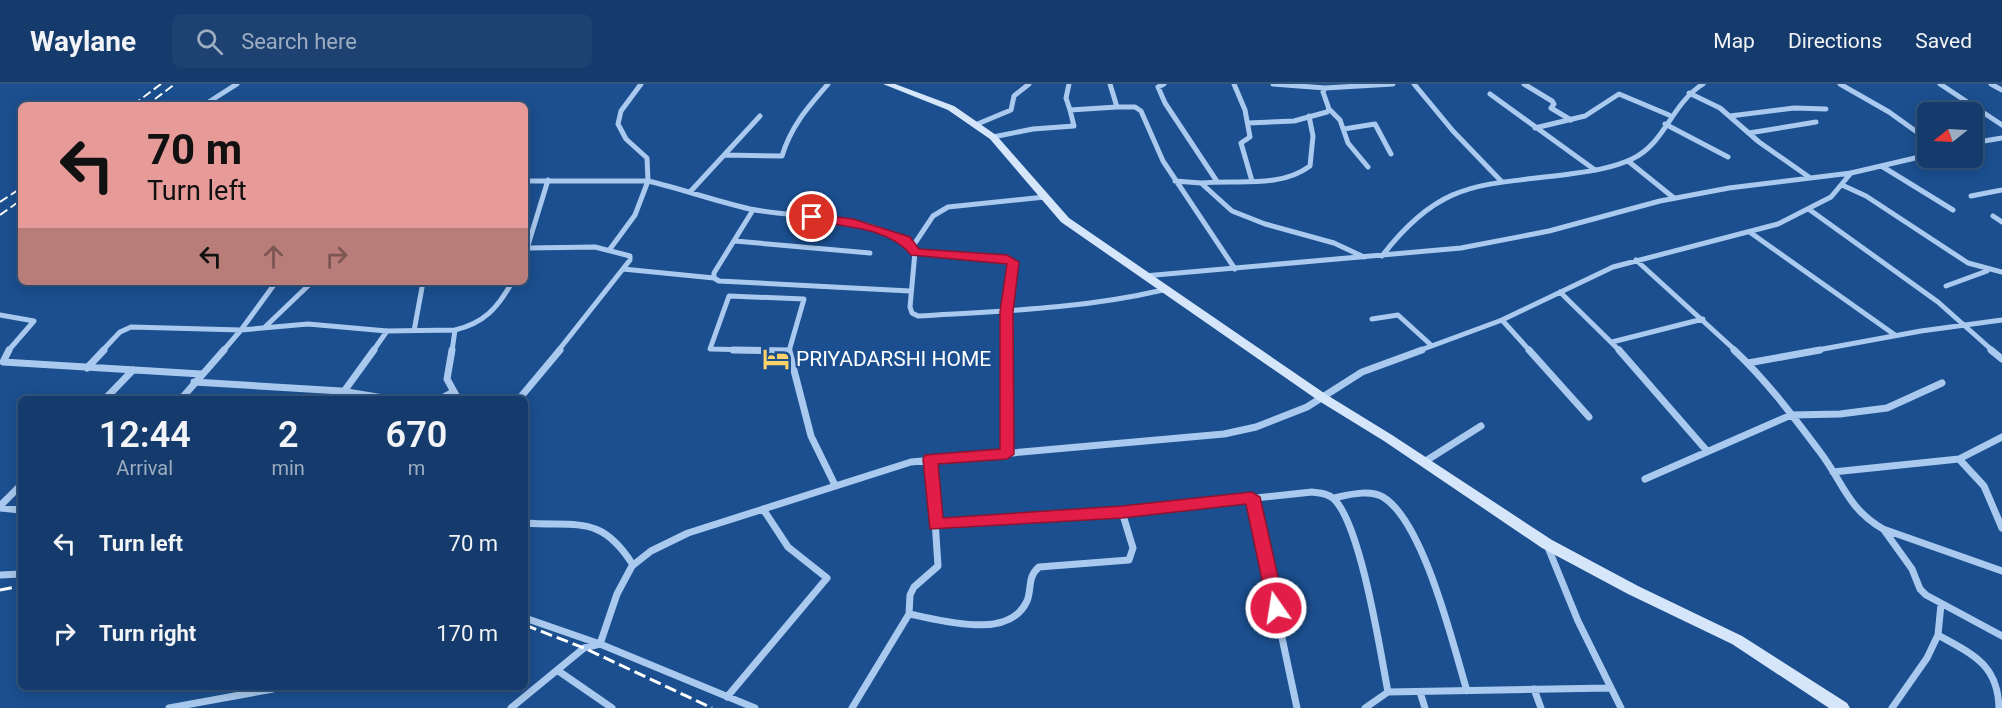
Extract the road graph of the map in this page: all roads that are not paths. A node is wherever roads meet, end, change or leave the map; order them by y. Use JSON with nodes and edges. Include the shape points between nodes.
{"nodes":[{"id":1,"x":237,"y":84,"type":"edge"},
{"id":2,"x":641,"y":84,"type":"edge"},
{"id":3,"x":828,"y":84,"type":"edge"},
{"id":4,"x":887,"y":84,"type":"edge"},
{"id":5,"x":1029,"y":84,"type":"edge"},
{"id":6,"x":1069,"y":84,"type":"edge"},
{"id":7,"x":1110,"y":84,"type":"edge"},
{"id":8,"x":1164,"y":84,"type":"edge"},
{"id":9,"x":1234,"y":84,"type":"edge"},
{"id":10,"x":1273,"y":84,"type":"edge"},
{"id":11,"x":1393,"y":84,"type":"edge"},
{"id":12,"x":1414,"y":84,"type":"edge"},
{"id":13,"x":1524,"y":84,"type":"edge"},
{"id":14,"x":1703,"y":84,"type":"edge"},
{"id":15,"x":1840,"y":84,"type":"edge"},
{"id":16,"x":1940,"y":84,"type":"edge"},
{"id":17,"x":1991,"y":84,"type":"edge"},
{"id":18,"x":1325,"y":88,"type":"junction"},
{"id":19,"x":2002,"y":90,"type":"edge"},
{"id":20,"x":1689,"y":93,"type":"junction"},
{"id":21,"x":1490,"y":94,"type":"dead end"},
{"id":22,"x":209,"y":102,"type":"edge"},
{"id":23,"x":1117,"y":107,"type":"junction"},
{"id":24,"x":1329,"y":109,"type":"junction"},
{"id":25,"x":1826,"y":109,"type":"dead end"},
{"id":26,"x":1070,"y":110,"type":"junction"},
{"id":27,"x":1670,"y":115,"type":"junction"},
{"id":28,"x":760,"y":116,"type":"dead end"},
{"id":29,"x":1309,"y":116,"type":"junction"},
{"id":30,"x":1730,"y":116,"type":"junction"},
{"id":31,"x":1572,"y":120,"type":"junction"},
{"id":32,"x":1816,"y":122,"type":"dead end"},
{"id":33,"x":1248,"y":123,"type":"junction"},
{"id":34,"x":1665,"y":124,"type":"junction"},
{"id":35,"x":975,"y":125,"type":"junction"},
{"id":36,"x":2002,"y":125,"type":"edge"},
{"id":37,"x":1535,"y":128,"type":"junction"},
{"id":38,"x":1344,"y":129,"type":"junction"},
{"id":39,"x":1917,"y":132,"type":"edge"},
{"id":40,"x":1749,"y":133,"type":"junction"},
{"id":41,"x":993,"y":137,"type":"junction"},
{"id":42,"x":2002,"y":138,"type":"edge"},
{"id":43,"x":1983,"y":141,"type":"edge"},
{"id":44,"x":1391,"y":154,"type":"dead end"},
{"id":45,"x":725,"y":155,"type":"junction"},
{"id":46,"x":1728,"y":157,"type":"dead end"},
{"id":47,"x":1917,"y":158,"type":"edge"},
{"id":48,"x":1628,"y":161,"type":"junction"},
{"id":49,"x":1368,"y":167,"type":"dead end"},
{"id":50,"x":1883,"y":167,"type":"junction"},
{"id":51,"x":1596,"y":170,"type":"junction"},
{"id":52,"x":1851,"y":173,"type":"junction"},
{"id":53,"x":1809,"y":178,"type":"junction"},
{"id":54,"x":548,"y":180,"type":"junction"},
{"id":55,"x":1216,"y":180,"type":"junction"},
{"id":56,"x":528,"y":181,"type":"edge"},
{"id":57,"x":648,"y":181,"type":"junction"},
{"id":58,"x":1175,"y":181,"type":"junction"},
{"id":59,"x":1252,"y":182,"type":"junction"},
{"id":60,"x":1502,"y":182,"type":"junction"},
{"id":61,"x":1201,"y":183,"type":"junction"},
{"id":62,"x":1842,"y":185,"type":"junction"},
{"id":63,"x":2002,"y":190,"type":"edge"},
{"id":64,"x":690,"y":192,"type":"junction"},
{"id":65,"x":1971,"y":196,"type":"dead end"},
{"id":66,"x":1045,"y":197,"type":"junction"},
{"id":67,"x":1674,"y":198,"type":"junction"},
{"id":68,"x":753,"y":210,"type":"junction"},
{"id":69,"x":1810,"y":210,"type":"junction"},
{"id":70,"x":1953,"y":210,"type":"dead end"},
{"id":71,"x":1993,"y":216,"type":"dead end"},
{"id":72,"x":2002,"y":222,"type":"edge"},
{"id":73,"x":1751,"y":233,"type":"junction"},
{"id":74,"x":735,"y":241,"type":"junction"},
{"id":75,"x":528,"y":245,"type":"edge"},
{"id":76,"x":610,"y":249,"type":"junction"},
{"id":77,"x":914,"y":249,"type":"junction"},
{"id":78,"x":528,"y":251,"type":"edge"},
{"id":79,"x":870,"y":253,"type":"dead end"},
{"id":80,"x":1381,"y":256,"type":"junction"},
{"id":81,"x":1365,"y":258,"type":"junction"},
{"id":82,"x":1636,"y":260,"type":"junction"},
{"id":83,"x":623,"y":269,"type":"junction"},
{"id":84,"x":1235,"y":269,"type":"junction"},
{"id":85,"x":1988,"y":270,"type":"junction"},
{"id":86,"x":2002,"y":272,"type":"edge"},
{"id":87,"x":1142,"y":276,"type":"junction"},
{"id":88,"x":714,"y":278,"type":"junction"},
{"id":89,"x":274,"y":285,"type":"edge"},
{"id":90,"x":309,"y":285,"type":"edge"},
{"id":91,"x":422,"y":285,"type":"edge"},
{"id":92,"x":510,"y":285,"type":"edge"},
{"id":93,"x":1946,"y":286,"type":"dead end"},
{"id":94,"x":1163,"y":290,"type":"junction"},
{"id":95,"x":910,"y":291,"type":"junction"},
{"id":96,"x":1560,"y":292,"type":"junction"},
{"id":97,"x":1007,"y":312,"type":"junction"},
{"id":98,"x":0,"y":315,"type":"edge"},
{"id":99,"x":1372,"y":319,"type":"dead end"},
{"id":100,"x":1703,"y":319,"type":"junction"},
{"id":101,"x":1502,"y":320,"type":"junction"},
{"id":102,"x":2002,"y":320,"type":"edge"},
{"id":103,"x":1964,"y":324,"type":"junction"},
{"id":104,"x":264,"y":327,"type":"junction"},
{"id":105,"x":241,"y":330,"type":"junction"},
{"id":106,"x":454,"y":330,"type":"junction"},
{"id":107,"x":387,"y":331,"type":"junction"},
{"id":108,"x":414,"y":331,"type":"junction"},
{"id":109,"x":1895,"y":335,"type":"junction"},
{"id":110,"x":1612,"y":342,"type":"junction"},
{"id":111,"x":1431,"y":345,"type":"junction"},
{"id":112,"x":789,"y":351,"type":"junction"},
{"id":113,"x":2002,"y":359,"type":"edge"},
{"id":114,"x":2,"y":363,"type":"edge"},
{"id":115,"x":1748,"y":363,"type":"junction"},
{"id":116,"x":87,"y":368,"type":"junction"},
{"id":117,"x":133,"y":370,"type":"junction"},
{"id":118,"x":201,"y":374,"type":"junction"},
{"id":119,"x":194,"y":382,"type":"junction"},
{"id":120,"x":1942,"y":383,"type":"dead end"},
{"id":121,"x":345,"y":390,"type":"junction"},
{"id":122,"x":453,"y":392,"type":"junction"},
{"id":123,"x":108,"y":396,"type":"edge"},
{"id":124,"x":183,"y":396,"type":"edge"},
{"id":125,"x":374,"y":396,"type":"edge"},
{"id":126,"x":446,"y":396,"type":"edge"},
{"id":127,"x":456,"y":396,"type":"edge"},
{"id":128,"x":522,"y":396,"type":"edge"},
{"id":129,"x":1323,"y":398,"type":"junction"},
{"id":130,"x":1791,"y":415,"type":"junction"},
{"id":131,"x":1589,"y":417,"type":"dead end"},
{"id":132,"x":1481,"y":426,"type":"dead end"},
{"id":133,"x":2002,"y":437,"type":"edge"},
{"id":134,"x":1707,"y":451,"type":"junction"},
{"id":135,"x":1007,"y":454,"type":"junction"},
{"id":136,"x":931,"y":459,"type":"junction"},
{"id":137,"x":1959,"y":459,"type":"junction"},
{"id":138,"x":1424,"y":462,"type":"junction"},
{"id":139,"x":1833,"y":472,"type":"junction"},
{"id":140,"x":1645,"y":479,"type":"dead end"},
{"id":141,"x":836,"y":485,"type":"junction"},
{"id":142,"x":18,"y":488,"type":"edge"},
{"id":143,"x":1252,"y":497,"type":"junction"},
{"id":144,"x":1333,"y":498,"type":"junction"},
{"id":145,"x":0,"y":507,"type":"edge"},
{"id":146,"x":763,"y":509,"type":"junction"},
{"id":147,"x":18,"y":510,"type":"edge"},
{"id":148,"x":1122,"y":512,"type":"junction"},
{"id":149,"x":528,"y":523,"type":"edge"},
{"id":150,"x":936,"y":525,"type":"junction"},
{"id":151,"x":2002,"y":528,"type":"edge"},
{"id":152,"x":1883,"y":530,"type":"junction"},
{"id":153,"x":1547,"y":544,"type":"junction"},
{"id":154,"x":633,"y":565,"type":"junction"},
{"id":155,"x":2002,"y":571,"type":"edge"},
{"id":156,"x":18,"y":574,"type":"edge"},
{"id":157,"x":0,"y":575,"type":"edge"},
{"id":158,"x":1941,"y":604,"type":"junction"},
{"id":159,"x":909,"y":614,"type":"junction"},
{"id":160,"x":528,"y":619,"type":"edge"},
{"id":161,"x":1938,"y":635,"type":"junction"},
{"id":162,"x":2002,"y":636,"type":"edge"},
{"id":163,"x":600,"y":644,"type":"junction"},
{"id":164,"x":557,"y":670,"type":"junction"},
{"id":165,"x":1611,"y":688,"type":"junction"},
{"id":166,"x":1534,"y":689,"type":"junction"},
{"id":167,"x":268,"y":690,"type":"edge"},
{"id":168,"x":1467,"y":691,"type":"junction"},
{"id":169,"x":1388,"y":692,"type":"junction"},
{"id":170,"x":1420,"y":692,"type":"junction"},
{"id":171,"x":727,"y":697,"type":"junction"},
{"id":172,"x":169,"y":708,"type":"edge"},
{"id":173,"x":511,"y":708,"type":"edge"},
{"id":174,"x":612,"y":708,"type":"edge"},
{"id":175,"x":755,"y":708,"type":"edge"},
{"id":176,"x":852,"y":708,"type":"edge"},
{"id":177,"x":1297,"y":708,"type":"edge"},
{"id":178,"x":1365,"y":708,"type":"edge"},
{"id":179,"x":1425,"y":708,"type":"edge"},
{"id":180,"x":1541,"y":708,"type":"edge"},
{"id":181,"x":1621,"y":708,"type":"edge"},
{"id":182,"x":1842,"y":708,"type":"edge"},
{"id":183,"x":1892,"y":708,"type":"edge"},
{"id":184,"x":1999,"y":708,"type":"edge"}],
"edges":[{"from":1,"to":22,"type":"street"},
{"from":2,"to":57,"type":"street","via":[[619,111],[616,123],[621,134],[647,158]]},
{"from":3,"to":45,"type":"street","via":[[795,123],[782,156]]},
{"from":4,"to":35,"type":"main road","via":[[951,108]]},
{"from":5,"to":35,"type":"street","via":[[1014,96],[1011,110]]},
{"from":6,"to":26,"type":"street","via":[[1066,98]]},
{"from":7,"to":23,"type":"street"},
{"from":8,"to":55,"type":"street","via":[[1158,87],[1165,103]]},
{"from":9,"to":33,"type":"street"},
{"from":10,"to":18,"type":"street"},
{"from":11,"to":18,"type":"street"},
{"from":12,"to":60,"type":"street"},
{"from":13,"to":31,"type":"street","via":[[1552,101],[1551,108]]},
{"from":14,"to":20,"type":"street"},
{"from":15,"to":39,"type":"street"},
{"from":16,"to":36,"type":"street"},
{"from":17,"to":19,"type":"street"},
{"from":18,"to":24,"type":"street"},
{"from":20,"to":27,"type":"street"},
{"from":20,"to":30,"type":"street"},
{"from":21,"to":37,"type":"street"},
{"from":23,"to":26,"type":"street"},
{"from":23,"to":58,"type":"street","via":[[1139,108]]},
{"from":24,"to":29,"type":"street"},
{"from":24,"to":38,"type":"street"},
{"from":25,"to":30,"type":"street","via":[[1794,108]]},
{"from":26,"to":41,"type":"street","via":[[1074,126]]},
{"from":27,"to":31,"type":"street","via":[[1619,94]]},
{"from":27,"to":34,"type":"street"},
{"from":28,"to":45,"type":"street"},
{"from":29,"to":33,"type":"street","via":[[1294,121]]},
{"from":29,"to":59,"type":"street","via":[[1315,136],[1310,166],[1305,172]]},
{"from":30,"to":40,"type":"street"},
{"from":31,"to":37,"type":"street"},
{"from":32,"to":40,"type":"street"},
{"from":33,"to":59,"type":"street","via":[[1250,137],[1240,143]]},
{"from":34,"to":46,"type":"street"},
{"from":34,"to":48,"type":"street","via":[[1649,150]]},
{"from":35,"to":41,"type":"main road"},
{"from":37,"to":51,"type":"street"},
{"from":38,"to":44,"type":"street","via":[[1375,124]]},
{"from":38,"to":49,"type":"street","via":[[1348,143]]},
{"from":40,"to":53,"type":"street"},
{"from":41,"to":66,"type":"main road"},
{"from":42,"to":43,"type":"street"},
{"from":45,"to":64,"type":"street"},
{"from":47,"to":50,"type":"street"},
{"from":48,"to":51,"type":"street"},
{"from":48,"to":67,"type":"street"},
{"from":50,"to":52,"type":"street"},
{"from":50,"to":70,"type":"street"},
{"from":51,"to":60,"type":"street"},
{"from":52,"to":53,"type":"street"},
{"from":52,"to":62,"type":"street"},
{"from":53,"to":67,"type":"street"},
{"from":54,"to":56,"type":"street"},
{"from":54,"to":57,"type":"street"},
{"from":54,"to":75,"type":"street"},
{"from":55,"to":59,"type":"street"},
{"from":55,"to":61,"type":"street"},
{"from":57,"to":64,"type":"street"},
{"from":57,"to":76,"type":"street","via":[[635,215]]},
{"from":58,"to":61,"type":"street"},
{"from":58,"to":84,"type":"street"},
{"from":60,"to":80,"type":"street","via":[[1447,196],[1426,208]]},
{"from":61,"to":81,"type":"street","via":[[1233,211],[1282,231],[1343,245]]},
{"from":62,"to":69,"type":"street"},
{"from":62,"to":85,"type":"street","via":[[1866,196],[1968,263]]},
{"from":63,"to":65,"type":"street"},
{"from":64,"to":68,"type":"street"},
{"from":66,"to":77,"type":"street","via":[[948,207],[933,216]]},
{"from":66,"to":87,"type":"main road","via":[[1065,220]]},
{"from":67,"to":80,"type":"street","via":[[1510,240]]},
{"from":68,"to":74,"type":"street"},
{"from":68,"to":77,"type":"street","via":[[853,223],[906,240]]},
{"from":69,"to":73,"type":"street"},
{"from":69,"to":103,"type":"street"},
{"from":71,"to":72,"type":"street"},
{"from":73,"to":82,"type":"street"},
{"from":73,"to":109,"type":"street"},
{"from":74,"to":79,"type":"street"},
{"from":74,"to":88,"type":"street"},
{"from":76,"to":78,"type":"street"},
{"from":76,"to":83,"type":"street","via":[[630,256]]},
{"from":77,"to":95,"type":"street"},
{"from":77,"to":97,"type":"street","via":[[1012,260]]},
{"from":80,"to":81,"type":"street"},
{"from":81,"to":84,"type":"street"},
{"from":82,"to":96,"type":"street"},
{"from":82,"to":100,"type":"street"},
{"from":83,"to":88,"type":"street"},
{"from":83,"to":128,"type":"street"},
{"from":84,"to":87,"type":"street"},
{"from":85,"to":86,"type":"street"},
{"from":85,"to":93,"type":"street"},
{"from":87,"to":94,"type":"main road"},
{"from":88,"to":95,"type":"street"},
{"from":89,"to":105,"type":"street"},
{"from":90,"to":104,"type":"street"},
{"from":91,"to":108,"type":"street"},
{"from":92,"to":106,"type":"street","via":[[482,322]]},
{"from":94,"to":97,"type":"street","via":[[1112,302]]},
{"from":94,"to":129,"type":"main road"},
{"from":95,"to":97,"type":"street","via":[[909,307],[918,316]]},
{"from":96,"to":101,"type":"street"},
{"from":96,"to":110,"type":"street"},
{"from":97,"to":135,"type":"street"},
{"from":98,"to":114,"type":"street","via":[[34,321],[5,354]]},
{"from":99,"to":111,"type":"street","via":[[1398,315]]},
{"from":100,"to":110,"type":"street"},
{"from":100,"to":115,"type":"street"},
{"from":101,"to":111,"type":"street"},
{"from":101,"to":131,"type":"street"},
{"from":102,"to":103,"type":"street"},
{"from":103,"to":109,"type":"street"},
{"from":103,"to":113,"type":"street"},
{"from":104,"to":105,"type":"street"},
{"from":104,"to":107,"type":"street","via":[[308,324]]},
{"from":105,"to":116,"type":"street","via":[[131,327],[120,332]]},
{"from":105,"to":118,"type":"street"},
{"from":106,"to":108,"type":"street"},
{"from":106,"to":122,"type":"street","via":[[447,379]]},
{"from":107,"to":108,"type":"street"},
{"from":107,"to":121,"type":"street"},
{"from":109,"to":115,"type":"street"},
{"from":110,"to":134,"type":"street"},
{"from":111,"to":129,"type":"street","via":[[1362,372]]},
{"from":112,"to":112,"type":"street","via":[[710,349],[729,296],[804,299]]},
{"from":112,"to":141,"type":"street","via":[[811,436]]},
{"from":114,"to":116,"type":"street"},
{"from":115,"to":130,"type":"street"},
{"from":116,"to":117,"type":"street"},
{"from":117,"to":118,"type":"street"},
{"from":117,"to":123,"type":"street"},
{"from":118,"to":119,"type":"street"},
{"from":119,"to":121,"type":"street"},
{"from":119,"to":124,"type":"street"},
{"from":120,"to":130,"type":"street","via":[[1887,408]]},
{"from":121,"to":125,"type":"street"},
{"from":122,"to":126,"type":"street"},
{"from":122,"to":127,"type":"street"},
{"from":129,"to":135,"type":"street","via":[[1256,427],[1224,434]]},
{"from":129,"to":138,"type":"main road"},
{"from":130,"to":134,"type":"street"},
{"from":130,"to":139,"type":"street"},
{"from":132,"to":138,"type":"street"},
{"from":133,"to":137,"type":"street"},
{"from":134,"to":140,"type":"street"},
{"from":135,"to":136,"type":"street"},
{"from":136,"to":141,"type":"street"},
{"from":136,"to":150,"type":"street"},
{"from":137,"to":139,"type":"street"},
{"from":137,"to":151,"type":"street","via":[[1984,486]]},
{"from":138,"to":153,"type":"main road"},
{"from":139,"to":152,"type":"street","via":[[1845,495]]},
{"from":141,"to":146,"type":"street"},
{"from":142,"to":145,"type":"street"},
{"from":143,"to":144,"type":"street","via":[[1312,492]]},
{"from":143,"to":148,"type":"street"},
{"from":143,"to":177,"type":"street"},
{"from":144,"to":168,"type":"street","via":[[1382,496],[1402,516],[1430,576]]},
{"from":144,"to":169,"type":"street","via":[[1353,539]]},
{"from":145,"to":147,"type":"street"},
{"from":146,"to":154,"type":"street","via":[[688,533],[656,548]]},
{"from":146,"to":171,"type":"street","via":[[778,536],[827,578]]},
{"from":148,"to":150,"type":"street"},
{"from":148,"to":159,"type":"street","via":[[1132,548],[1129,560],[1039,567],[1031,576],[1026,602],[1004,622],[974,625]]},
{"from":149,"to":154,"type":"street","via":[[591,528],[609,534]]},
{"from":150,"to":159,"type":"street","via":[[938,566],[914,586]]},
{"from":152,"to":155,"type":"street"},
{"from":152,"to":158,"type":"street","via":[[1912,569],[1920,589]]},
{"from":153,"to":165,"type":"street"},
{"from":153,"to":182,"type":"main road","via":[[1737,640]]},
{"from":154,"to":163,"type":"street"},
{"from":156,"to":157,"type":"street"},
{"from":158,"to":161,"type":"street"},
{"from":158,"to":162,"type":"street"},
{"from":159,"to":176,"type":"street"},
{"from":160,"to":163,"type":"street"},
{"from":161,"to":183,"type":"street"},
{"from":161,"to":184,"type":"street","via":[[1982,660],[1994,672],[2001,694]]},
{"from":163,"to":164,"type":"street","via":[[584,648]]},
{"from":163,"to":171,"type":"street"},
{"from":164,"to":173,"type":"street"},
{"from":164,"to":174,"type":"street"},
{"from":165,"to":166,"type":"street"},
{"from":165,"to":181,"type":"street"},
{"from":166,"to":168,"type":"street"},
{"from":166,"to":180,"type":"street"},
{"from":167,"to":172,"type":"street"},
{"from":168,"to":170,"type":"street"},
{"from":169,"to":170,"type":"street"},
{"from":169,"to":178,"type":"street"},
{"from":170,"to":179,"type":"street"},
{"from":171,"to":175,"type":"street"}]}
